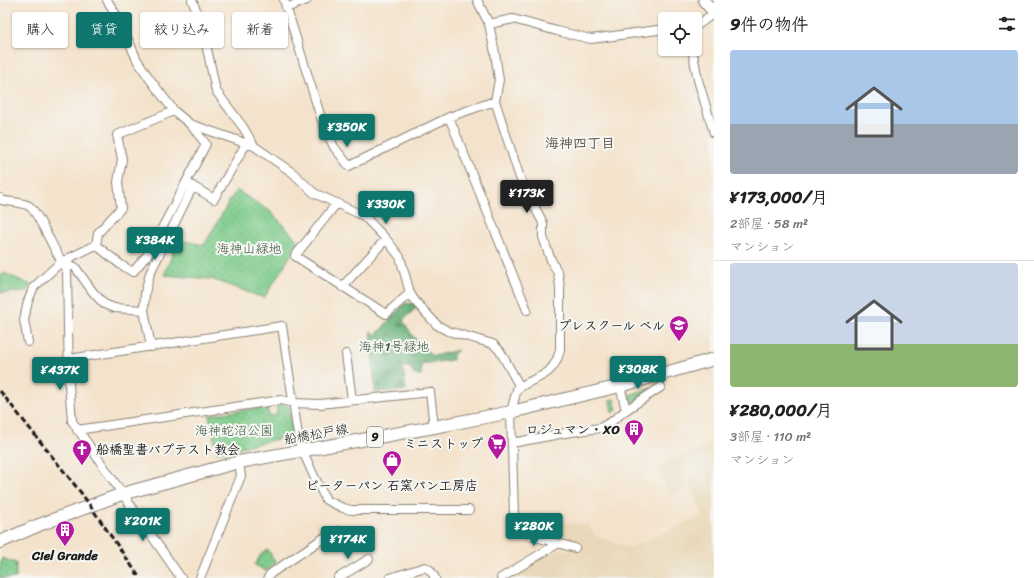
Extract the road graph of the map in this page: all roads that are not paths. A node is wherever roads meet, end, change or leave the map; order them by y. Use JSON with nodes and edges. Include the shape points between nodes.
{"nodes":[{"id":1,"x":108,"y":0,"type":"edge"},
{"id":2,"x":192,"y":0,"type":"edge"},
{"id":3,"x":307,"y":0,"type":"edge"},
{"id":4,"x":477,"y":0,"type":"edge"},
{"id":5,"x":704,"y":1,"type":"edge"},
{"id":6,"x":285,"y":4,"type":"edge"},
{"id":7,"x":714,"y":10,"type":"edge"},
{"id":8,"x":702,"y":21,"type":"edge"},
{"id":9,"x":489,"y":24,"type":"junction"},
{"id":10,"x":658,"y":30,"type":"edge"},
{"id":11,"x":693,"y":56,"type":"edge"},
{"id":12,"x":495,"y":101,"type":"junction"},
{"id":13,"x":174,"y":111,"type":"junction"},
{"id":14,"x":449,"y":116,"type":"junction"},
{"id":15,"x":190,"y":124,"type":"junction"},
{"id":16,"x":714,"y":133,"type":"edge"},
{"id":17,"x":250,"y":145,"type":"junction"},
{"id":18,"x":190,"y":184,"type":"junction"},
{"id":19,"x":0,"y":200,"type":"edge"},
{"id":20,"x":337,"y":203,"type":"junction"},
{"id":21,"x":386,"y":238,"type":"junction"},
{"id":22,"x":96,"y":245,"type":"junction"},
{"id":23,"x":61,"y":262,"type":"junction"},
{"id":24,"x":342,"y":287,"type":"junction"},
{"id":25,"x":410,"y":293,"type":"junction"},
{"id":26,"x":144,"y":310,"type":"junction"},
{"id":27,"x":527,"y":310,"type":"dead end"},
{"id":28,"x":28,"y":342,"type":"dead end"},
{"id":29,"x":151,"y":347,"type":"junction"},
{"id":30,"x":346,"y":354,"type":"dead end"},
{"id":31,"x":69,"y":359,"type":"junction"},
{"id":32,"x":714,"y":359,"type":"edge"},
{"id":33,"x":620,"y":386,"type":"junction"},
{"id":34,"x":520,"y":387,"type":"junction"},
{"id":35,"x":661,"y":387,"type":"dead end"},
{"id":36,"x":352,"y":400,"type":"junction"},
{"id":37,"x":293,"y":403,"type":"junction"},
{"id":38,"x":626,"y":410,"type":"junction"},
{"id":39,"x":511,"y":412,"type":"junction"},
{"id":40,"x":434,"y":427,"type":"junction"},
{"id":41,"x":77,"y":430,"type":"junction"},
{"id":42,"x":512,"y":443,"type":"junction"},
{"id":43,"x":303,"y":450,"type":"junction"},
{"id":44,"x":239,"y":462,"type":"junction"},
{"id":45,"x":122,"y":494,"type":"junction"},
{"id":46,"x":469,"y":510,"type":"dead end"},
{"id":47,"x":338,"y":531,"type":"dead end"},
{"id":48,"x":0,"y":542,"type":"edge"},
{"id":49,"x":557,"y":544,"type":"junction"},
{"id":50,"x":575,"y":548,"type":"dead end"},
{"id":51,"x":369,"y":559,"type":"dead end"},
{"id":52,"x":181,"y":578,"type":"edge"},
{"id":53,"x":200,"y":578,"type":"edge"},
{"id":54,"x":268,"y":578,"type":"edge"},
{"id":55,"x":338,"y":578,"type":"edge"},
{"id":56,"x":390,"y":578,"type":"edge"},
{"id":57,"x":435,"y":578,"type":"edge"},
{"id":58,"x":501,"y":578,"type":"edge"}],
"edges":[{"from":1,"to":13,"type":"street","via":[[136,60]]},
{"from":2,"to":17,"type":"street","via":[[202,25],[216,91],[243,127]]},
{"from":3,"to":6,"type":"street"},
{"from":4,"to":9,"type":"street"},
{"from":5,"to":7,"type":"street"},
{"from":6,"to":14,"type":"street","via":[[323,124],[334,147],[349,166]]},
{"from":7,"to":8,"type":"street"},
{"from":9,"to":10,"type":"street","via":[[513,20],[591,39]]},
{"from":9,"to":12,"type":"street","via":[[499,80]]},
{"from":11,"to":16,"type":"street"},
{"from":12,"to":14,"type":"street"},
{"from":12,"to":34,"type":"street","via":[[520,178],[543,222],[543,237],[550,260],[558,273],[560,287],[558,358],[545,375]]},
{"from":13,"to":15,"type":"street"},
{"from":13,"to":22,"type":"street","via":[[117,135],[122,159],[118,182],[121,208],[98,233]]},
{"from":14,"to":27,"type":"street"},
{"from":15,"to":17,"type":"street"},
{"from":15,"to":18,"type":"street","via":[[206,144]]},
{"from":17,"to":18,"type":"street","via":[[214,199]]},
{"from":17,"to":20,"type":"street","via":[[293,173],[314,193]]},
{"from":18,"to":22,"type":"street","via":[[149,253],[133,272]]},
{"from":18,"to":26,"type":"street","via":[[150,273]]},
{"from":19,"to":23,"type":"street","via":[[29,206],[37,215]]},
{"from":20,"to":21,"type":"street","via":[[364,216]]},
{"from":20,"to":24,"type":"street","via":[[295,256]]},
{"from":21,"to":24,"type":"street"},
{"from":21,"to":25,"type":"street","via":[[400,257]]},
{"from":22,"to":23,"type":"street"},
{"from":23,"to":26,"type":"street","via":[[75,267],[104,304],[114,308]]},
{"from":23,"to":28,"type":"street","via":[[34,287],[28,301],[24,320]]},
{"from":23,"to":31,"type":"street","via":[[67,270]]},
{"from":24,"to":25,"type":"street","via":[[386,314]]},
{"from":25,"to":34,"type":"street","via":[[437,325],[448,331],[493,344],[500,351]]},
{"from":26,"to":29,"type":"street"},
{"from":29,"to":31,"type":"street"},
{"from":29,"to":37,"type":"street","via":[[282,326]]},
{"from":30,"to":36,"type":"street"},
{"from":31,"to":41,"type":"street","via":[[72,422]]},
{"from":32,"to":33,"type":"main road","name":"船橋松戸線","number":"9"},
{"from":33,"to":38,"type":"street"},
{"from":33,"to":39,"type":"main road","name":"船橋松戸線","number":"9"},
{"from":34,"to":39,"type":"street"},
{"from":35,"to":38,"type":"street"},
{"from":36,"to":37,"type":"street","via":[[320,404]]},
{"from":36,"to":40,"type":"street","via":[[430,392]]},
{"from":37,"to":41,"type":"street","via":[[281,400]]},
{"from":37,"to":43,"type":"street","via":[[299,442]]},
{"from":38,"to":42,"type":"street","via":[[600,428]]},
{"from":39,"to":40,"type":"main road","name":"船橋松戸線","number":"9"},
{"from":39,"to":42,"type":"street"},
{"from":40,"to":43,"type":"main road","name":"船橋松戸線","number":"9"},
{"from":41,"to":45,"type":"street"},
{"from":42,"to":49,"type":"street","via":[[514,516],[527,533]]},
{"from":43,"to":44,"type":"main road","name":"船橋松戸線","number":"9"},
{"from":43,"to":46,"type":"street","via":[[326,500],[343,508]]},
{"from":44,"to":45,"type":"main road","name":"船橋松戸線","number":"9"},
{"from":44,"to":53,"type":"street","via":[[241,476]]},
{"from":45,"to":48,"type":"main road","name":"船橋松戸線","number":"9"},
{"from":45,"to":52,"type":"street"},
{"from":47,"to":54,"type":"street","via":[[270,574]]},
{"from":49,"to":50,"type":"street"},
{"from":49,"to":58,"type":"street"},
{"from":51,"to":55,"type":"street"},
{"from":56,"to":57,"type":"street","via":[[424,567],[430,570]]}]}
